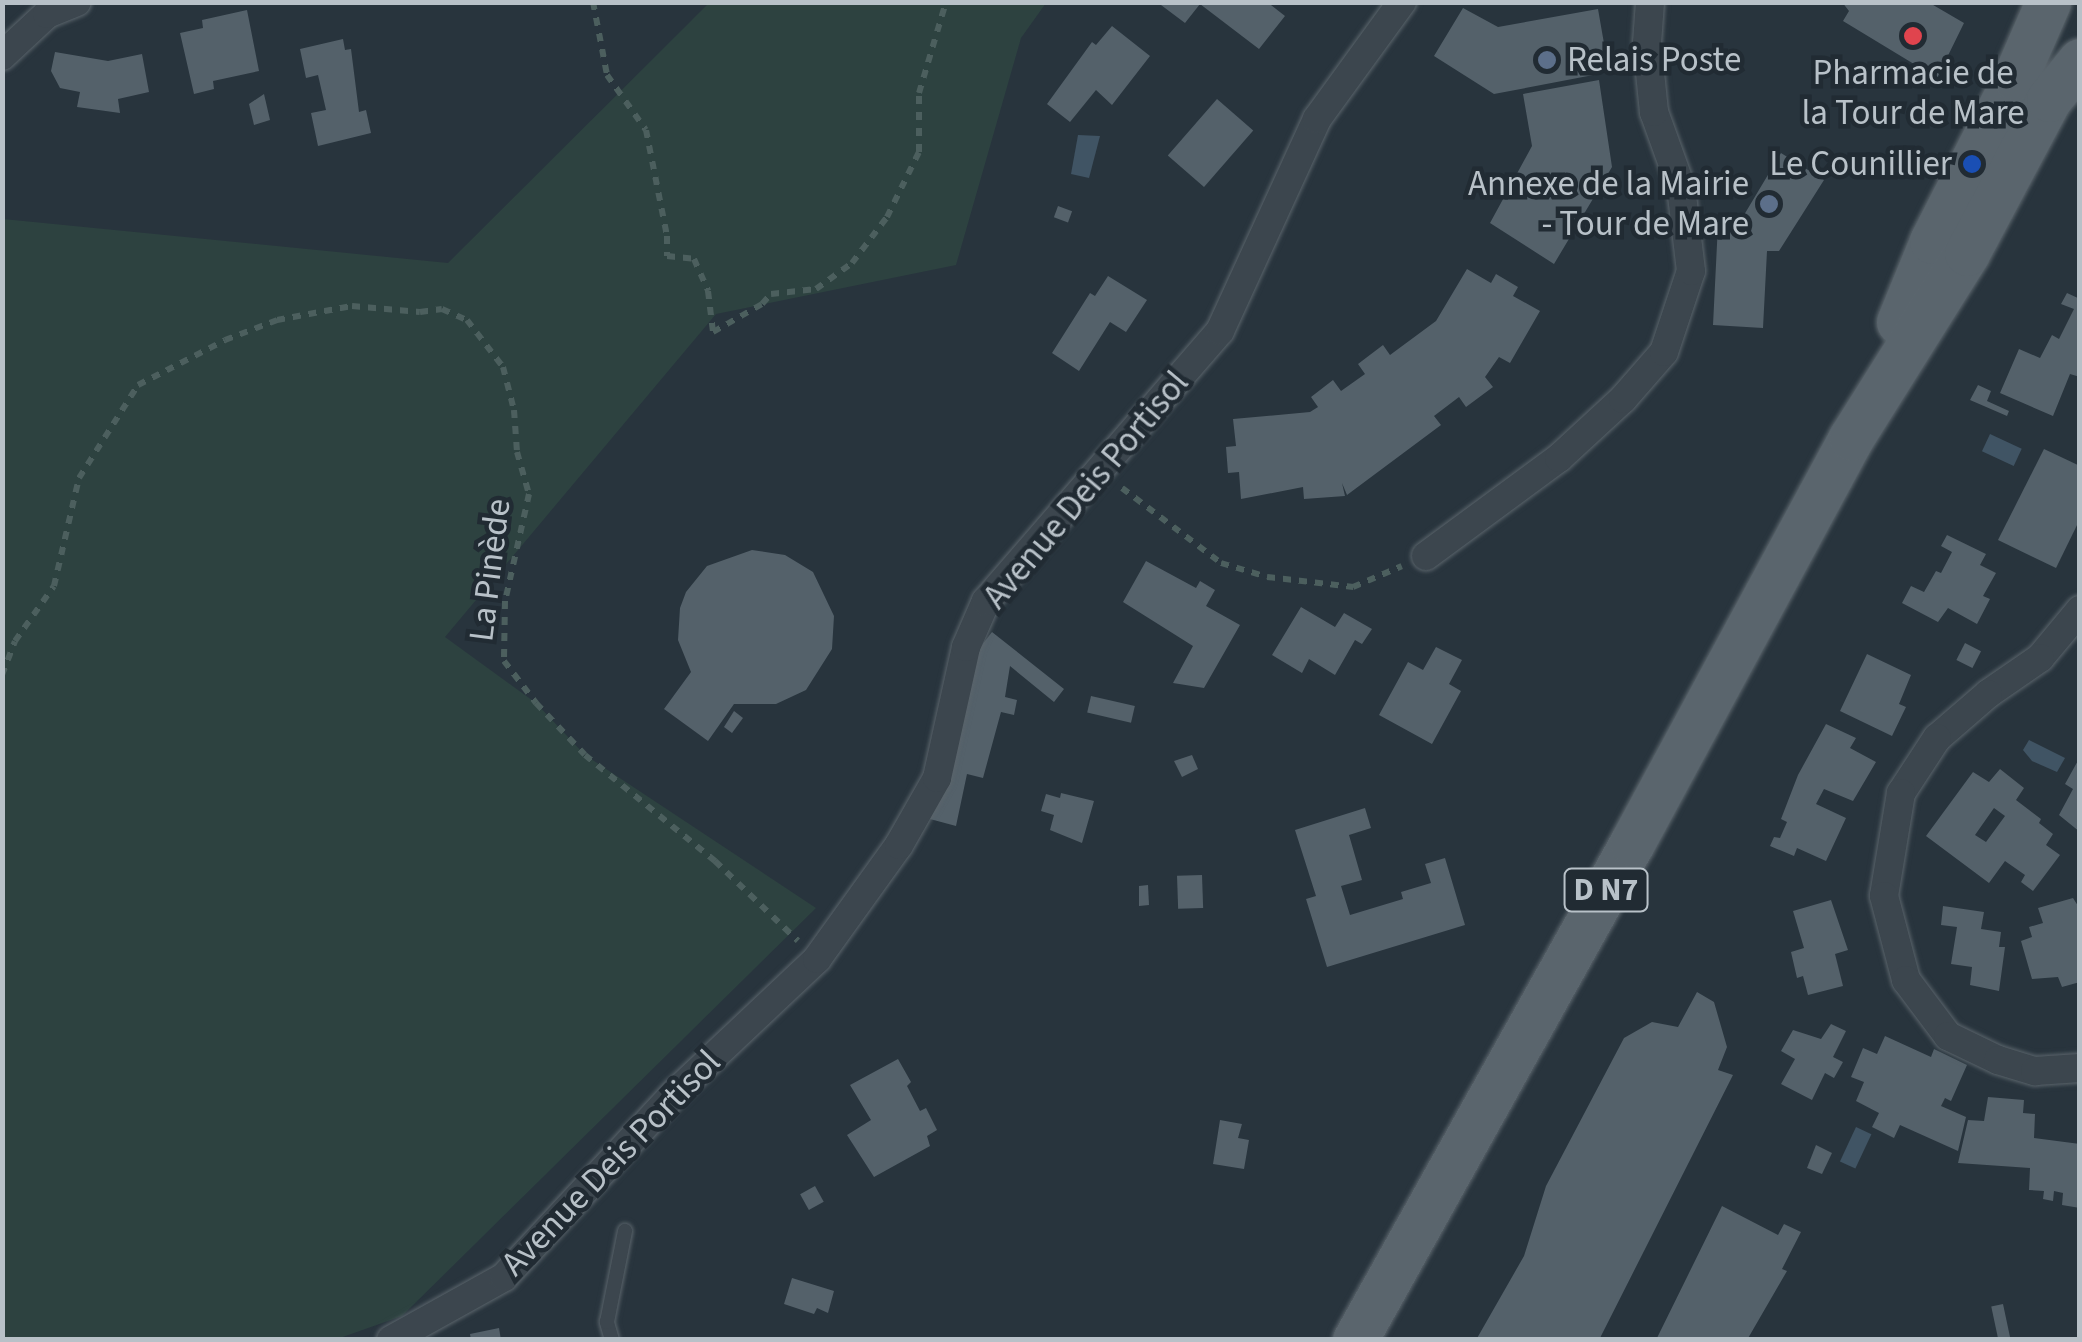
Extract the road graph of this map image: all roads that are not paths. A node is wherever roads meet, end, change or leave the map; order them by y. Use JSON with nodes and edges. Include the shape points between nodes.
{"nodes":[{"id":1,"x":77,"y":2,"type":"edge"},
{"id":2,"x":1402,"y":2,"type":"edge"},
{"id":3,"x":1650,"y":2,"type":"edge"},
{"id":4,"x":2048,"y":2,"type":"edge"},
{"id":5,"x":2080,"y":35,"type":"edge"},
{"id":6,"x":2,"y":56,"type":"edge"},
{"id":7,"x":2080,"y":60,"type":"edge"},
{"id":8,"x":1851,"y":438,"type":"junction"},
{"id":9,"x":1426,"y":556,"type":"road end"},
{"id":10,"x":2080,"y":610,"type":"edge"},
{"id":11,"x":2080,"y":1068,"type":"edge"},
{"id":12,"x":625,"y":1231,"type":"dead end"},
{"id":13,"x":391,"y":1340,"type":"edge"},
{"id":14,"x":612,"y":1340,"type":"edge"},
{"id":15,"x":1355,"y":1340,"type":"edge"}],
"edges":[{"from":1,"to":6,"type":"street","via":[[47,14]]},
{"from":2,"to":13,"type":"street","name":"Avenue Deis Portisol","via":[[1317,119],[1220,331],[986,601],[966,647],[937,778],[817,959],[674,1093],[504,1277]]},
{"from":3,"to":9,"type":"street","via":[[1654,112],[1681,187],[1691,271],[1664,352],[1559,458]]},
{"from":4,"to":5,"type":"main road","via":[[2059,21]]},
{"from":4,"to":8,"type":"main road","number":"D N7","via":[[1932,240]]},
{"from":7,"to":8,"type":"main road","number":"D N7","via":[[2049,99],[1967,253]]},
{"from":8,"to":15,"type":"main road","number":"D N7"},
{"from":10,"to":11,"type":"street","via":[[2040,658],[1938,738],[1901,793],[1884,896],[1906,980],[1948,1036],[2035,1070]]},
{"from":12,"to":14,"type":"lane","via":[[607,1322]]}]}
